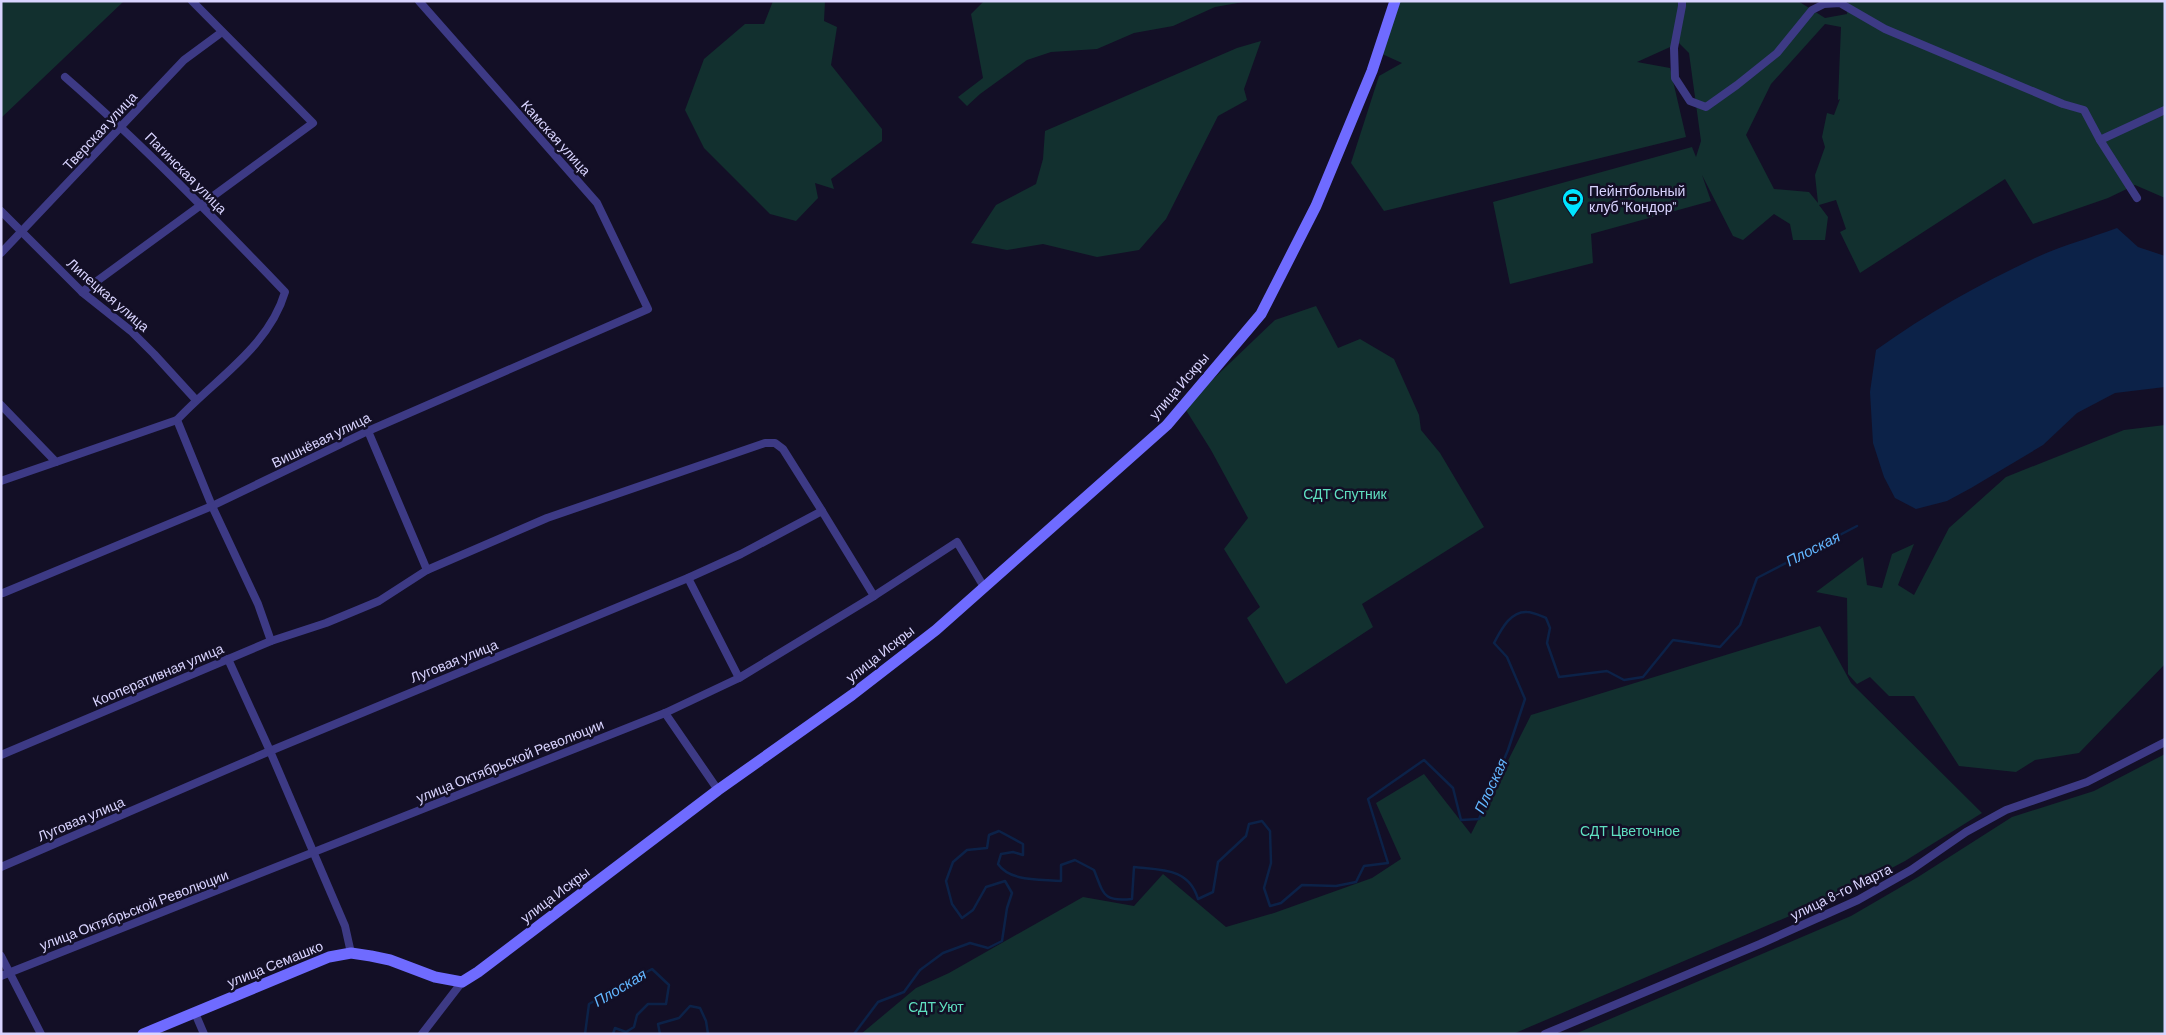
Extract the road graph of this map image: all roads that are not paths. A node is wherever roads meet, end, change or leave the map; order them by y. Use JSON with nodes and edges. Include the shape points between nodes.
{"nodes":[{"id":1,"x":192,"y":1,"type":"edge"},
{"id":2,"x":419,"y":1,"type":"edge"},
{"id":3,"x":1395,"y":1,"type":"edge"},
{"id":4,"x":1682,"y":1,"type":"edge"},
{"id":5,"x":222,"y":32,"type":"junction"},
{"id":6,"x":65,"y":76,"type":"dead end"},
{"id":7,"x":2165,"y":110,"type":"edge"},
{"id":8,"x":122,"y":126,"type":"junction"},
{"id":9,"x":2100,"y":140,"type":"junction"},
{"id":10,"x":2137,"y":198,"type":"dead end"},
{"id":11,"x":202,"y":206,"type":"junction"},
{"id":12,"x":1,"y":212,"type":"edge"},
{"id":13,"x":21,"y":232,"type":"junction"},
{"id":14,"x":1,"y":252,"type":"edge"},
{"id":15,"x":82,"y":292,"type":"junction"},
{"id":16,"x":648,"y":309,"type":"joint"},
{"id":17,"x":196,"y":400,"type":"junction"},
{"id":18,"x":1,"y":405,"type":"edge"},
{"id":19,"x":178,"y":420,"type":"junction"},
{"id":20,"x":368,"y":431,"type":"junction"},
{"id":21,"x":56,"y":462,"type":"junction"},
{"id":22,"x":1,"y":481,"type":"edge"},
{"id":23,"x":212,"y":506,"type":"junction"},
{"id":24,"x":822,"y":511,"type":"junction"},
{"id":25,"x":427,"y":570,"type":"junction"},
{"id":26,"x":688,"y":578,"type":"junction"},
{"id":27,"x":984,"y":587,"type":"junction"},
{"id":28,"x":3,"y":593,"type":"dead end"},
{"id":29,"x":874,"y":596,"type":"junction"},
{"id":30,"x":271,"y":640,"type":"junction"},
{"id":31,"x":228,"y":659,"type":"junction"},
{"id":32,"x":739,"y":678,"type":"junction"},
{"id":33,"x":665,"y":713,"type":"junction"},
{"id":34,"x":2165,"y":742,"type":"edge"},
{"id":35,"x":270,"y":751,"type":"junction"},
{"id":36,"x":1,"y":755,"type":"edge"},
{"id":37,"x":718,"y":790,"type":"junction"},
{"id":38,"x":313,"y":854,"type":"junction"},
{"id":39,"x":1,"y":867,"type":"edge"},
{"id":40,"x":351,"y":953,"type":"junction"},
{"id":41,"x":1,"y":956,"type":"edge"},
{"id":42,"x":5,"y":974,"type":"edge"},
{"id":43,"x":462,"y":982,"type":"junction"},
{"id":44,"x":195,"y":1013,"type":"junction"},
{"id":45,"x":41,"y":1034,"type":"edge"},
{"id":46,"x":143,"y":1034,"type":"edge"},
{"id":47,"x":204,"y":1034,"type":"edge"},
{"id":48,"x":422,"y":1034,"type":"edge"},
{"id":49,"x":1545,"y":1034,"type":"edge"}],
"edges":[{"from":1,"to":5,"type":"street"},
{"from":2,"to":16,"type":"street","name":"Камская улица","via":[[597,203]]},
{"from":3,"to":27,"type":"main road","name":"улица Искры","via":[[1372,71],[1316,206],[1261,314],[1166,425]]},
{"from":4,"to":9,"type":"street","via":[[1674,48],[1676,78],[1690,101],[1706,107],[1777,53],[1812,10],[1824,4],[1840,3],[1886,29],[2084,110]]},
{"from":5,"to":8,"type":"street","name":"Тверская улица","via":[[184,60]]},
{"from":5,"to":11,"type":"street","via":[[313,123]]},
{"from":6,"to":8,"type":"street","name":"Пагинская улица"},
{"from":7,"to":9,"type":"street"},
{"from":8,"to":11,"type":"street","name":"Пагинская улица"},
{"from":8,"to":13,"type":"street","name":"Тверская улица"},
{"from":9,"to":10,"type":"street"},
{"from":11,"to":15,"type":"street"},
{"from":11,"to":17,"type":"street","name":"Пагинская улица","via":[[285,292],[280,309],[265,332]]},
{"from":12,"to":13,"type":"street","name":"Липецкая улица"},
{"from":13,"to":14,"type":"street","name":"Тверская улица"},
{"from":13,"to":15,"type":"street","name":"Липецкая улица"},
{"from":15,"to":17,"type":"street","name":"Липецкая улица","via":[[130,331]]},
{"from":16,"to":20,"type":"street","name":"Вишнёвая улица"},
{"from":17,"to":19,"type":"street"},
{"from":18,"to":21,"type":"street"},
{"from":19,"to":21,"type":"street"},
{"from":19,"to":23,"type":"street"},
{"from":20,"to":23,"type":"street","name":"Вишнёвая улица"},
{"from":20,"to":25,"type":"street"},
{"from":21,"to":22,"type":"street"},
{"from":23,"to":28,"type":"street","name":"Вишнёвая улица"},
{"from":23,"to":30,"type":"street","via":[[258,604]]},
{"from":24,"to":25,"type":"street","name":"Кооперативная улица","via":[[783,449],[775,443],[765,443],[547,518]]},
{"from":24,"to":26,"type":"street","name":"Луговая улица"},
{"from":24,"to":29,"type":"street"},
{"from":25,"to":30,"type":"street","name":"Кооперативная улица","via":[[379,601],[326,623]]},
{"from":26,"to":32,"type":"street"},
{"from":26,"to":35,"type":"street","name":"Луговая улица"},
{"from":27,"to":29,"type":"street","name":"улица Октябрьской Революции","via":[[957,542]]},
{"from":27,"to":37,"type":"main road","name":"улица Искры","via":[[936,630],[852,695]]},
{"from":29,"to":32,"type":"street","name":"улица Октябрьской Революции"},
{"from":30,"to":31,"type":"street","name":"Кооперативная улица"},
{"from":31,"to":35,"type":"street"},
{"from":31,"to":36,"type":"street","name":"Кооперативная улица"},
{"from":32,"to":33,"type":"street","name":"улица Октябрьской Революции"},
{"from":33,"to":37,"type":"street"},
{"from":33,"to":38,"type":"street","name":"улица Октябрьской Революции"},
{"from":34,"to":49,"type":"street","name":"улица 8-го Марта","via":[[2087,782],[2006,810],[1858,900]]},
{"from":35,"to":38,"type":"street"},
{"from":35,"to":39,"type":"street","name":"Луговая улица"},
{"from":37,"to":43,"type":"main road","name":"улица Искры"},
{"from":38,"to":40,"type":"street","via":[[345,926]]},
{"from":38,"to":42,"type":"street","name":"улица Октябрьской Революции"},
{"from":40,"to":43,"type":"main road","name":"улица Семашко","via":[[390,960],[435,978]]},
{"from":40,"to":44,"type":"main road","name":"улица Семашко","via":[[329,957]]},
{"from":41,"to":42,"type":"street"},
{"from":42,"to":45,"type":"street"},
{"from":43,"to":48,"type":"street"},
{"from":44,"to":46,"type":"main road","name":"улица Семашко"},
{"from":44,"to":47,"type":"street"}]}
